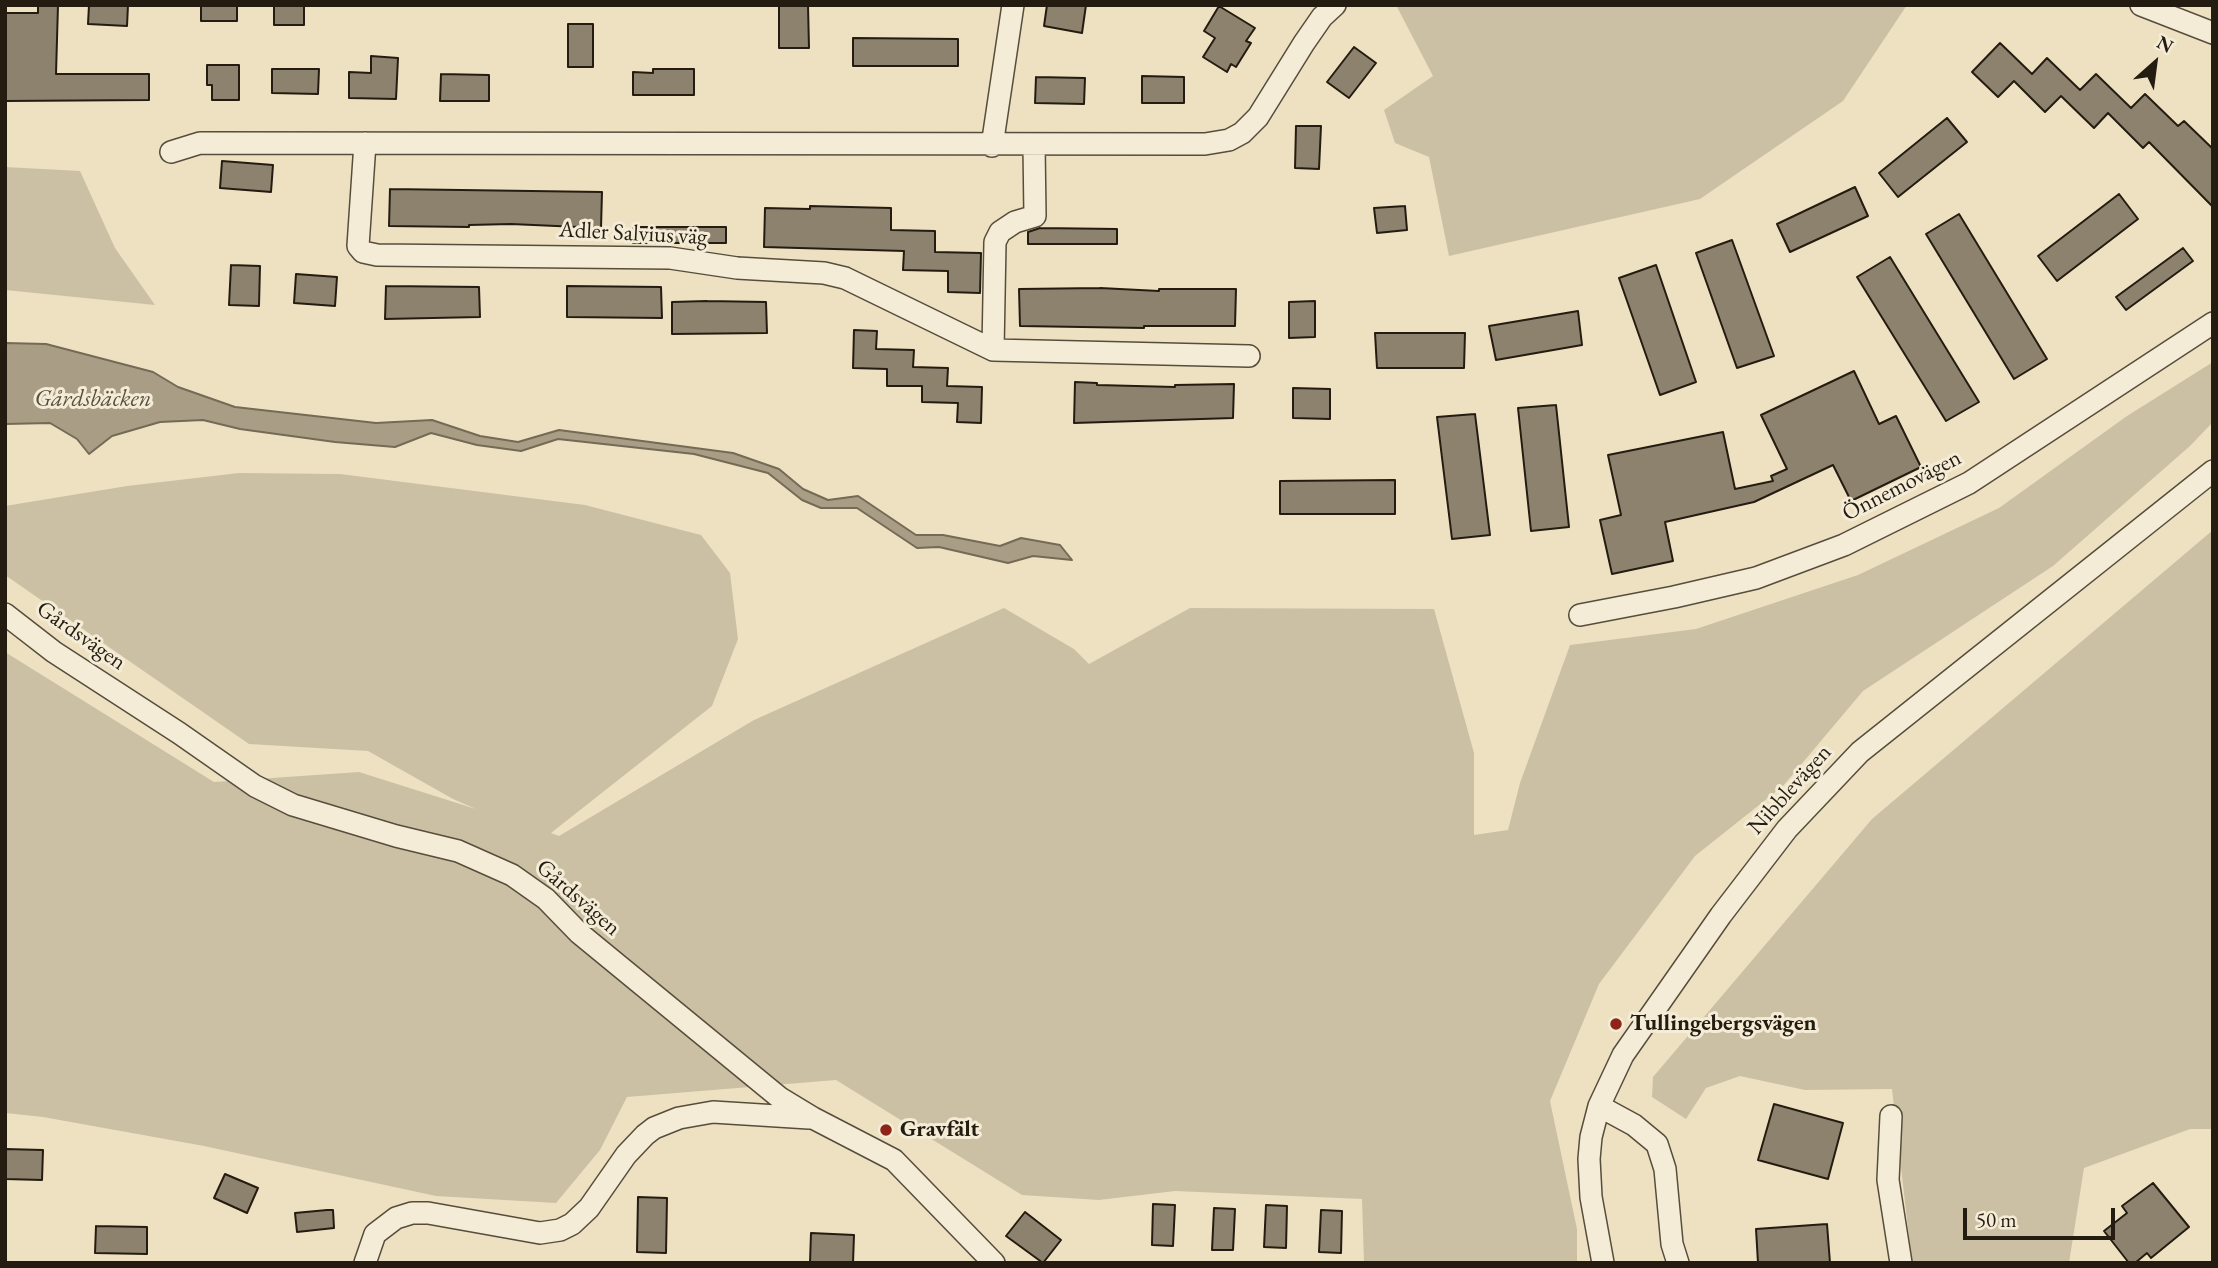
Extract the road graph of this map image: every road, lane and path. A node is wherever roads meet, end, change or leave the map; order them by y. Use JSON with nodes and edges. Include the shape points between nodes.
{"nodes":[{"id":1,"x":1013,"y":5,"type":"edge"},
{"id":2,"x":1335,"y":5,"type":"edge"},
{"id":3,"x":2141,"y":5,"type":"edge"},
{"id":4,"x":2213,"y":33,"type":"edge"},
{"id":5,"x":365,"y":143,"type":"junction"},
{"id":6,"x":1034,"y":145,"type":"junction"},
{"id":7,"x":992,"y":146,"type":"junction"},
{"id":8,"x":171,"y":152,"type":"dead end"},
{"id":9,"x":2213,"y":323,"type":"edge"},
{"id":10,"x":993,"y":350,"type":"junction"},
{"id":11,"x":1249,"y":356,"type":"dead end"},
{"id":12,"x":2213,"y":471,"type":"edge"},
{"id":13,"x":5,"y":614,"type":"edge"},
{"id":14,"x":1580,"y":615,"type":"dead end"},
{"id":15,"x":1599,"y":1106,"type":"junction"},
{"id":16,"x":1891,"y":1116,"type":"dead end"},
{"id":17,"x":813,"y":1118,"type":"junction"},
{"id":18,"x":365,"y":1263,"type":"edge"},
{"id":19,"x":994,"y":1263,"type":"edge"},
{"id":20,"x":1603,"y":1263,"type":"edge"},
{"id":21,"x":1678,"y":1263,"type":"edge"},
{"id":22,"x":1901,"y":1263,"type":"edge"}],
"edges":[{"from":1,"to":7,"type":"street"},
{"from":2,"to":6,"type":"street","via":[[1304,43],[1258,117],[1229,140]]},
{"from":3,"to":4,"type":"street"},
{"from":5,"to":7,"type":"street"},
{"from":5,"to":8,"type":"street","via":[[200,143]]},
{"from":5,"to":10,"type":"street","name":"Adler Salvius väg","via":[[358,246],[363,253],[670,258],[824,273],[845,278]]},
{"from":6,"to":7,"type":"street"},
{"from":6,"to":10,"type":"street","via":[[1035,216],[1015,222],[1000,232],[995,242]]},
{"from":9,"to":14,"type":"street","name":"Önnemovägen","via":[[1969,483],[1844,545],[1756,578]]},
{"from":10,"to":11,"type":"street","name":"Adler Salvius väg"},
{"from":12,"to":15,"type":"street","name":"Nibblevägen","via":[[1860,752],[1787,829],[1721,915],[1623,1055]]},
{"from":13,"to":17,"type":"street","name":"Gårdsvägen","via":[[54,652],[293,805],[458,851],[512,875],[546,899],[672,1012],[780,1098]]},
{"from":15,"to":20,"type":"street","name":"Nibblevägen","via":[[1589,1159]]},
{"from":15,"to":21,"type":"street","via":[[1657,1144],[1665,1169]]},
{"from":16,"to":22,"type":"street","via":[[1888,1180]]},
{"from":17,"to":18,"type":"street","via":[[713,1112],[678,1118],[645,1135],[589,1208],[560,1230],[540,1233],[412,1213],[396,1218],[375,1234]]},
{"from":17,"to":19,"type":"street","name":"Gårdsvägen","via":[[894,1160]]}]}
